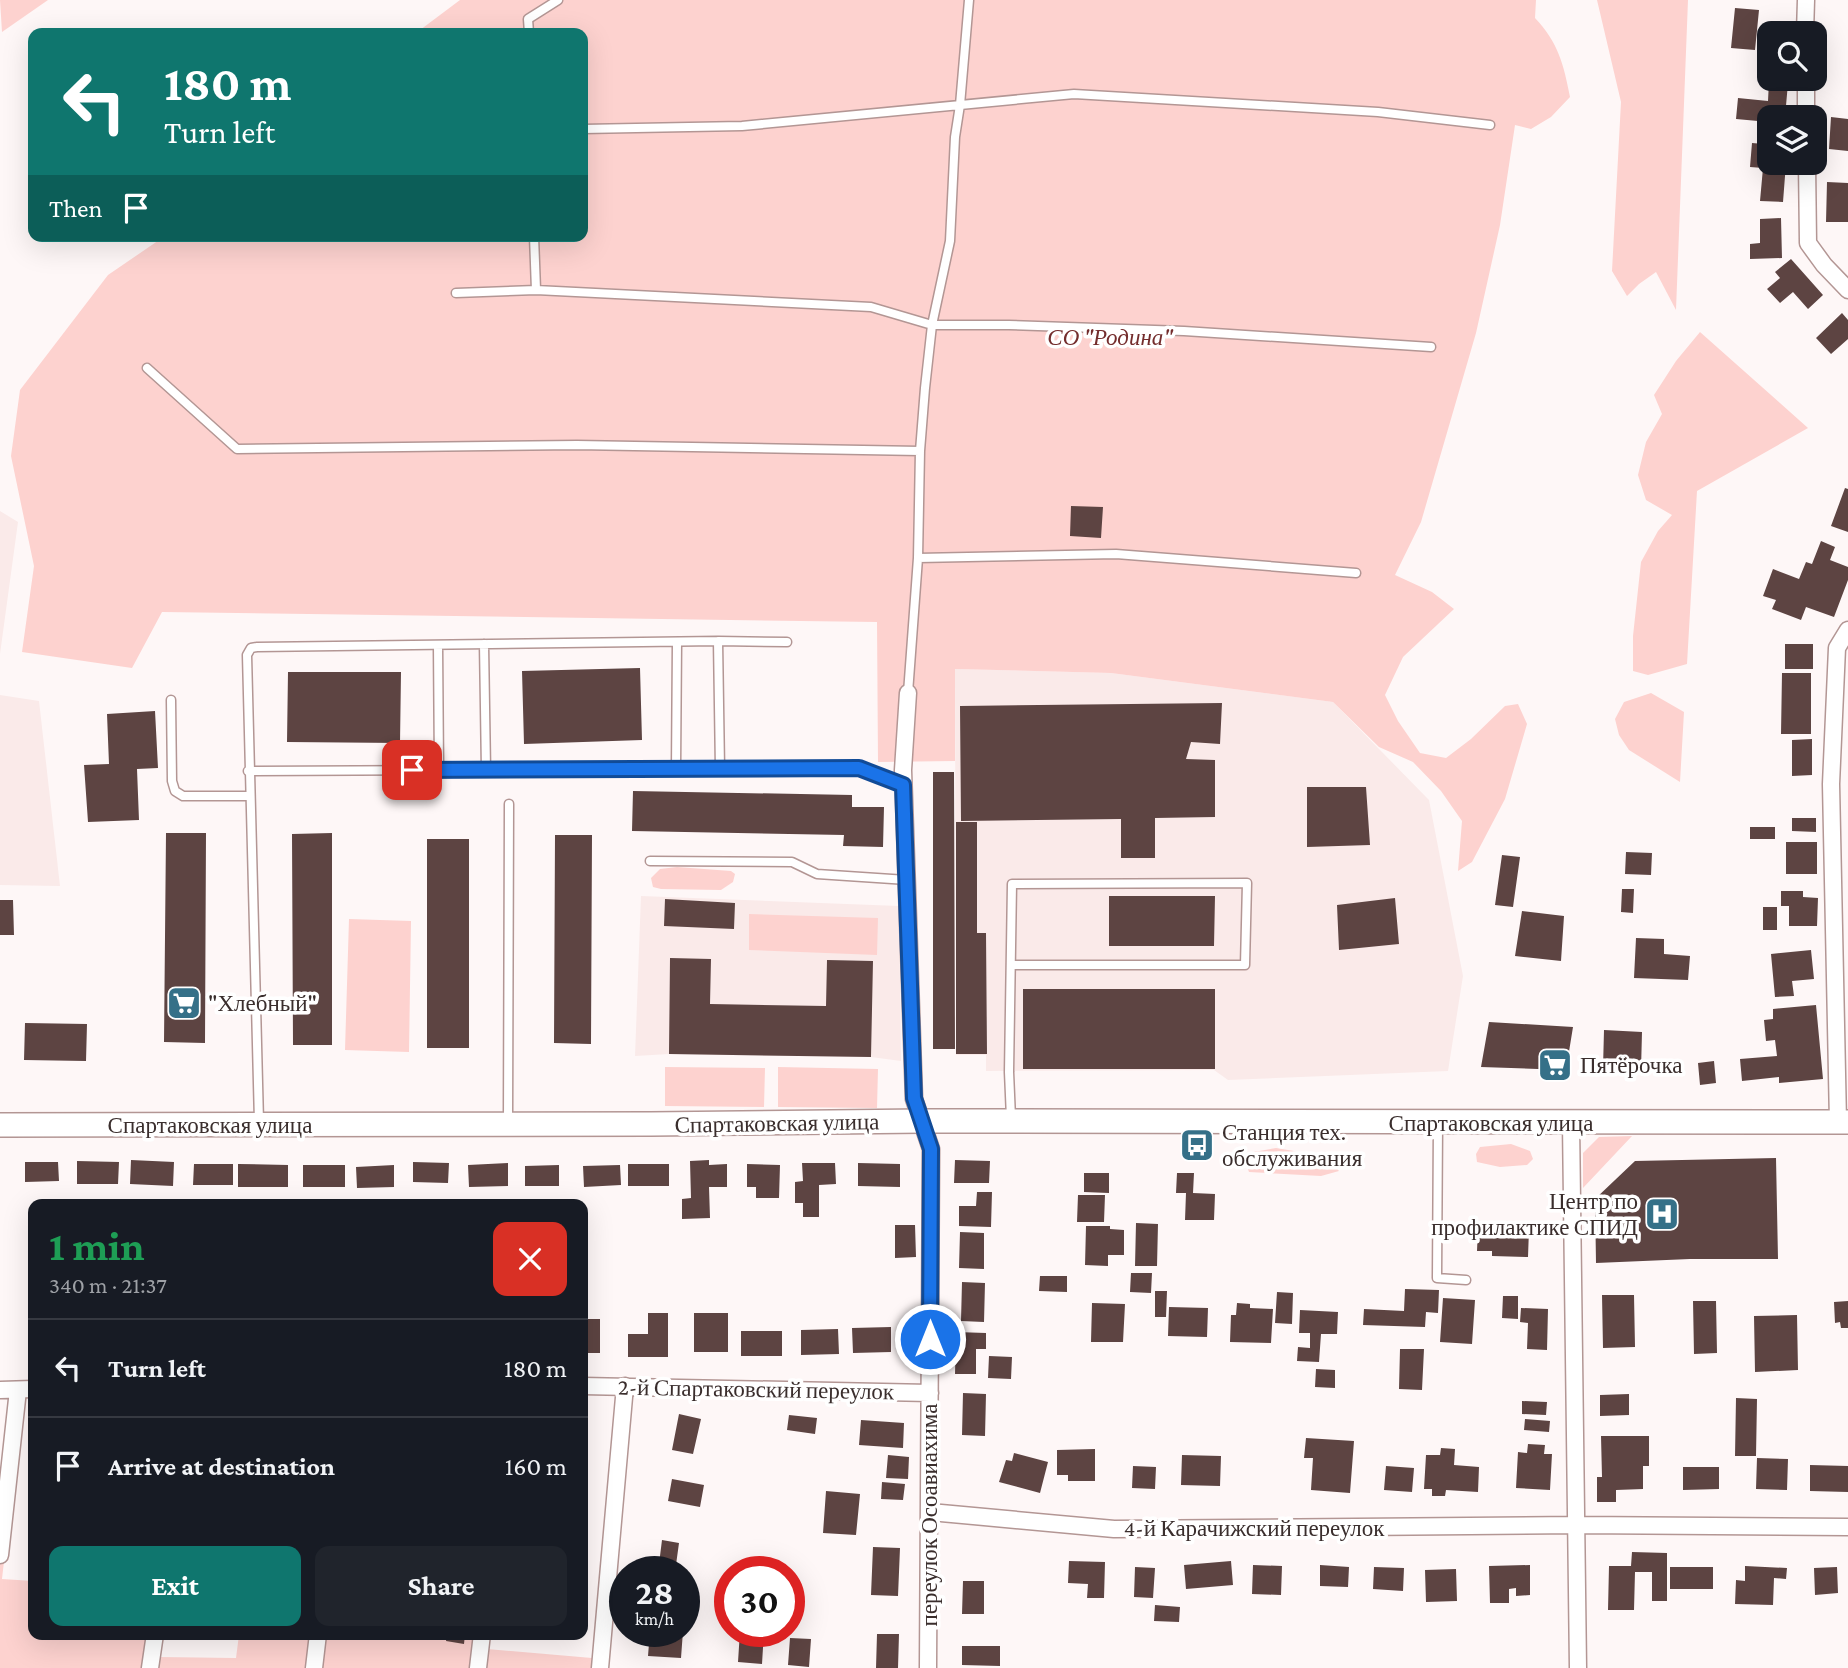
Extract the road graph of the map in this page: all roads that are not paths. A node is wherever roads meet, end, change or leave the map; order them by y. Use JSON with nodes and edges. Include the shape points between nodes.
{"nodes":[{"id":1,"x":558,"y":0,"type":"edge"},
{"id":2,"x":969,"y":0,"type":"edge"},
{"id":3,"x":1806,"y":0,"type":"edge"},
{"id":4,"x":1805,"y":21,"type":"edge"},
{"id":5,"x":529,"y":28,"type":"edge"},
{"id":6,"x":960,"y":105,"type":"junction"},
{"id":7,"x":1490,"y":125,"type":"dead end"},
{"id":8,"x":588,"y":129,"type":"edge"},
{"id":9,"x":1807,"y":175,"type":"edge"},
{"id":10,"x":534,"y":242,"type":"edge"},
{"id":11,"x":536,"y":290,"type":"junction"},
{"id":12,"x":1848,"y":290,"type":"edge"},
{"id":13,"x":456,"y":293,"type":"dead end"},
{"id":14,"x":933,"y":325,"type":"junction"},
{"id":15,"x":1431,"y":347,"type":"dead end"},
{"id":16,"x":147,"y":368,"type":"dead end"},
{"id":17,"x":920,"y":451,"type":"junction"},
{"id":18,"x":918,"y":558,"type":"junction"},
{"id":19,"x":1356,"y":573,"type":"dead end"},
{"id":20,"x":1848,"y":630,"type":"edge"},
{"id":21,"x":718,"y":641,"type":"junction"},
{"id":22,"x":677,"y":642,"type":"junction"},
{"id":23,"x":787,"y":642,"type":"dead end"},
{"id":24,"x":484,"y":644,"type":"junction"},
{"id":25,"x":438,"y":645,"type":"junction"},
{"id":26,"x":908,"y":693,"type":"joint"},
{"id":27,"x":171,"y":700,"type":"dead end"},
{"id":28,"x":676,"y":769,"type":"junction"},
{"id":29,"x":720,"y":769,"type":"junction"},
{"id":30,"x":439,"y":770,"type":"junction"},
{"id":31,"x":486,"y":770,"type":"junction"},
{"id":32,"x":248,"y":771,"type":"junction"},
{"id":33,"x":903,"y":785,"type":"junction"},
{"id":34,"x":249,"y":796,"type":"junction"},
{"id":35,"x":509,"y":804,"type":"dead end"},
{"id":36,"x":650,"y":861,"type":"dead end"},
{"id":37,"x":906,"y":880,"type":"junction"},
{"id":38,"x":1011,"y":965,"type":"junction"},
{"id":39,"x":923,"y":1121,"type":"junction"},
{"id":40,"x":1012,"y":1121,"type":"junction"},
{"id":41,"x":1438,"y":1121,"type":"junction"},
{"id":42,"x":1843,"y":1122,"type":"edge"},
{"id":43,"x":508,"y":1124,"type":"junction"},
{"id":44,"x":1571,"y":1124,"type":"junction"},
{"id":45,"x":0,"y":1125,"type":"edge"},
{"id":46,"x":259,"y":1125,"type":"junction"},
{"id":47,"x":1466,"y":1280,"type":"dead end"},
{"id":48,"x":588,"y":1386,"type":"edge"},
{"id":49,"x":625,"y":1386,"type":"junction"},
{"id":50,"x":25,"y":1389,"type":"edge"},
{"id":51,"x":0,"y":1390,"type":"edge"},
{"id":52,"x":930,"y":1393,"type":"junction"},
{"id":53,"x":930,"y":1512,"type":"junction"},
{"id":54,"x":1578,"y":1525,"type":"junction"},
{"id":55,"x":1848,"y":1527,"type":"edge"},
{"id":56,"x":0,"y":1555,"type":"edge"},
{"id":57,"x":154,"y":1640,"type":"edge"},
{"id":58,"x":317,"y":1640,"type":"edge"},
{"id":59,"x":481,"y":1640,"type":"edge"},
{"id":60,"x":150,"y":1668,"type":"edge"},
{"id":61,"x":314,"y":1668,"type":"edge"},
{"id":62,"x":478,"y":1668,"type":"edge"},
{"id":63,"x":600,"y":1668,"type":"edge"},
{"id":64,"x":928,"y":1668,"type":"edge"},
{"id":65,"x":1578,"y":1668,"type":"edge"}],
"edges":[{"from":1,"to":5,"type":"lane","via":[[528,19]]},
{"from":2,"to":6,"type":"lane"},
{"from":3,"to":4,"type":"street"},
{"from":6,"to":7,"type":"lane","via":[[1074,94],[1378,112]]},
{"from":6,"to":8,"type":"lane","via":[[742,126]]},
{"from":6,"to":14,"type":"lane","via":[[950,241]]},
{"from":9,"to":12,"type":"street","via":[[1808,243]]},
{"from":10,"to":11,"type":"lane"},
{"from":11,"to":13,"type":"lane"},
{"from":11,"to":14,"type":"lane","via":[[871,307]]},
{"from":14,"to":15,"type":"lane","via":[[1184,331]]},
{"from":14,"to":17,"type":"lane"},
{"from":16,"to":17,"type":"lane","via":[[237,449],[577,445]]},
{"from":17,"to":18,"type":"lane"},
{"from":18,"to":19,"type":"lane","via":[[1116,554]]},
{"from":18,"to":26,"type":"lane"},
{"from":20,"to":42,"type":"street","via":[[1837,648],[1831,784]]},
{"from":21,"to":22,"type":"lane"},
{"from":21,"to":23,"type":"lane"},
{"from":21,"to":29,"type":"lane"},
{"from":22,"to":24,"type":"lane"},
{"from":22,"to":28,"type":"lane"},
{"from":24,"to":25,"type":"lane"},
{"from":24,"to":31,"type":"lane"},
{"from":25,"to":30,"type":"lane"},
{"from":25,"to":32,"type":"lane","via":[[251,648],[247,655]]},
{"from":26,"to":33,"type":"street","name":"переулок Осоавиахима"},
{"from":27,"to":34,"type":"lane","via":[[175,791],[183,796]]},
{"from":28,"to":29,"type":"lane"},
{"from":28,"to":31,"type":"lane"},
{"from":29,"to":33,"type":"lane","via":[[859,768]]},
{"from":30,"to":31,"type":"lane"},
{"from":30,"to":32,"type":"lane"},
{"from":32,"to":34,"type":"lane"},
{"from":33,"to":37,"type":"street","name":"переулок Осоавиахима"},
{"from":34,"to":46,"type":"lane"},
{"from":35,"to":43,"type":"lane"},
{"from":36,"to":37,"type":"lane","via":[[792,862],[817,874]]},
{"from":37,"to":39,"type":"street","name":"переулок Осоавиахима","via":[[914,1098]]},
{"from":38,"to":38,"type":"lane","via":[[1012,884],[1247,883],[1245,965]]},
{"from":38,"to":40,"type":"lane"},
{"from":39,"to":40,"type":"street","name":"Спартаковская улица"},
{"from":39,"to":43,"type":"street","name":"Спартаковская улица"},
{"from":39,"to":52,"type":"street","name":"переулок Осоавиахима","via":[[931,1149]]},
{"from":40,"to":41,"type":"street","name":"Спартаковская улица"},
{"from":41,"to":44,"type":"street","name":"Спартаковская улица"},
{"from":41,"to":47,"type":"lane","via":[[1437,1278]]},
{"from":42,"to":44,"type":"street","name":"Спартаковская улица"},
{"from":43,"to":46,"type":"street","name":"Спартаковская улица"},
{"from":44,"to":54,"type":"street"},
{"from":45,"to":46,"type":"street","name":"Спартаковская улица"},
{"from":48,"to":49,"type":"street","name":"2-й Спартаковский переулок"},
{"from":49,"to":52,"type":"street","name":"2-й Спартаковский переулок"},
{"from":49,"to":63,"type":"street"},
{"from":50,"to":51,"type":"street"},
{"from":50,"to":56,"type":"street"},
{"from":52,"to":53,"type":"street","name":"переулок Осоавиахима"},
{"from":53,"to":54,"type":"street","name":"4-й Карачижский переулок","via":[[1114,1529]]},
{"from":53,"to":64,"type":"street","name":"переулок Осоавиахима"},
{"from":54,"to":55,"type":"street","name":"4-й Карачижский переулок"},
{"from":54,"to":65,"type":"street"},
{"from":57,"to":60,"type":"street"},
{"from":58,"to":61,"type":"street"},
{"from":59,"to":62,"type":"street"}]}
